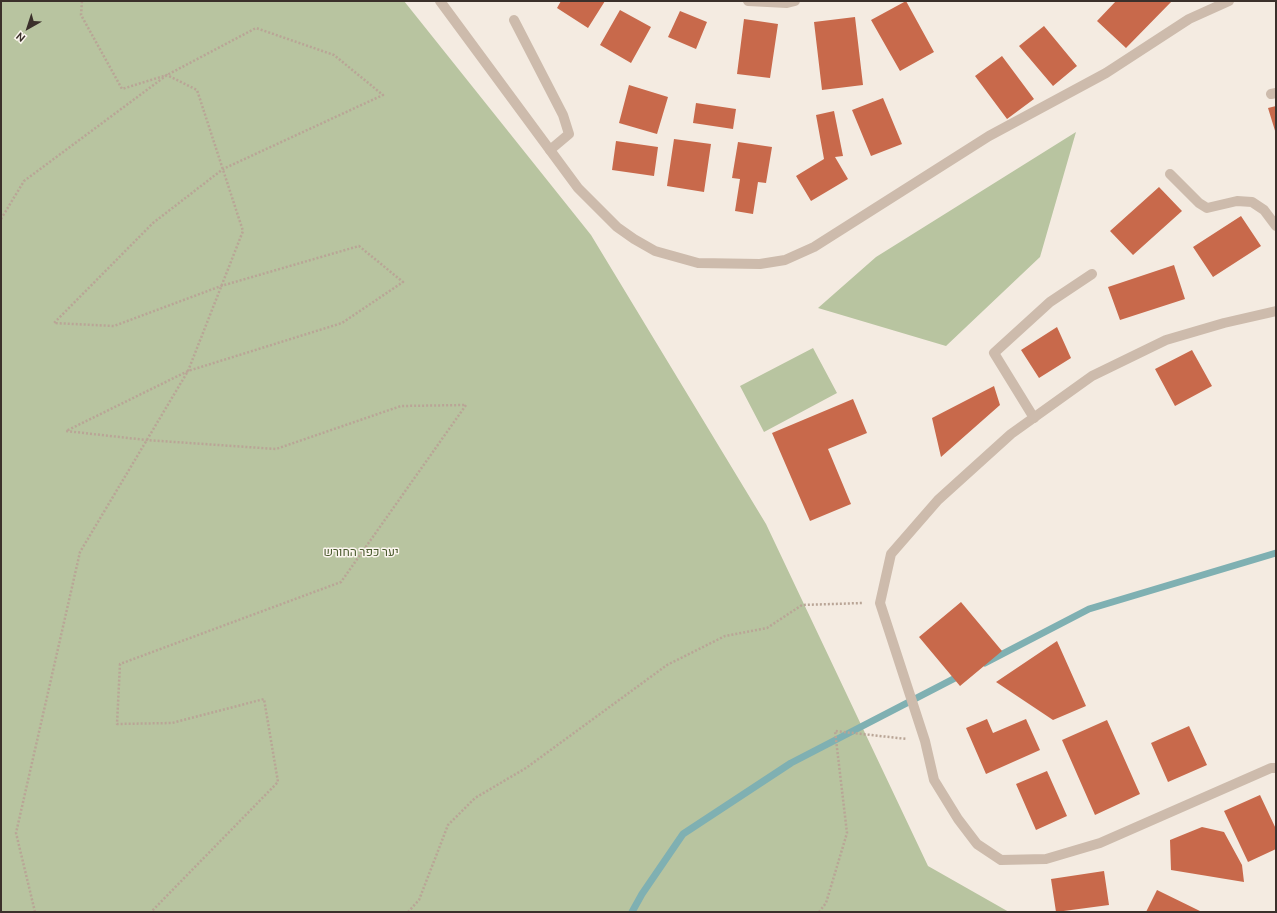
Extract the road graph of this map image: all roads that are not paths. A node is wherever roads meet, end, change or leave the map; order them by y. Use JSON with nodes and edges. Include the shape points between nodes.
{"nodes":[{"id":1,"x":440,"y":1,"type":"edge"},
{"id":2,"x":748,"y":1,"type":"edge"},
{"id":3,"x":795,"y":1,"type":"edge"},
{"id":4,"x":1229,"y":1,"type":"edge"},
{"id":5,"x":514,"y":20,"type":"dead end"},
{"id":6,"x":550,"y":150,"type":"junction"},
{"id":7,"x":1170,"y":174,"type":"dead end"},
{"id":8,"x":1276,"y":226,"type":"edge"},
{"id":9,"x":1092,"y":274,"type":"dead end"},
{"id":10,"x":1276,"y":311,"type":"edge"},
{"id":11,"x":1034,"y":418,"type":"junction"},
{"id":12,"x":1276,"y":768,"type":"edge"}],
"edges":[{"from":1,"to":6,"type":"street"},
{"from":2,"to":3,"type":"street"},
{"from":4,"to":6,"type":"street","via":[[1189,19],[1106,73],[989,136],[814,247],[785,260],[760,264],[698,263],[655,251],[617,227],[578,188]]},
{"from":5,"to":6,"type":"street","via":[[563,115],[569,134]]},
{"from":7,"to":8,"type":"street","via":[[1198,203],[1207,208],[1237,201],[1252,202],[1264,210]]},
{"from":9,"to":11,"type":"street","via":[[1050,302],[994,353]]},
{"from":10,"to":11,"type":"street","via":[[1166,340],[1092,376]]},
{"from":11,"to":12,"type":"street","via":[[1011,434],[938,500],[891,554],[880,603],[925,740],[934,780],[958,818],[977,844],[1001,860],[1046,858],[1100,843]]}]}
